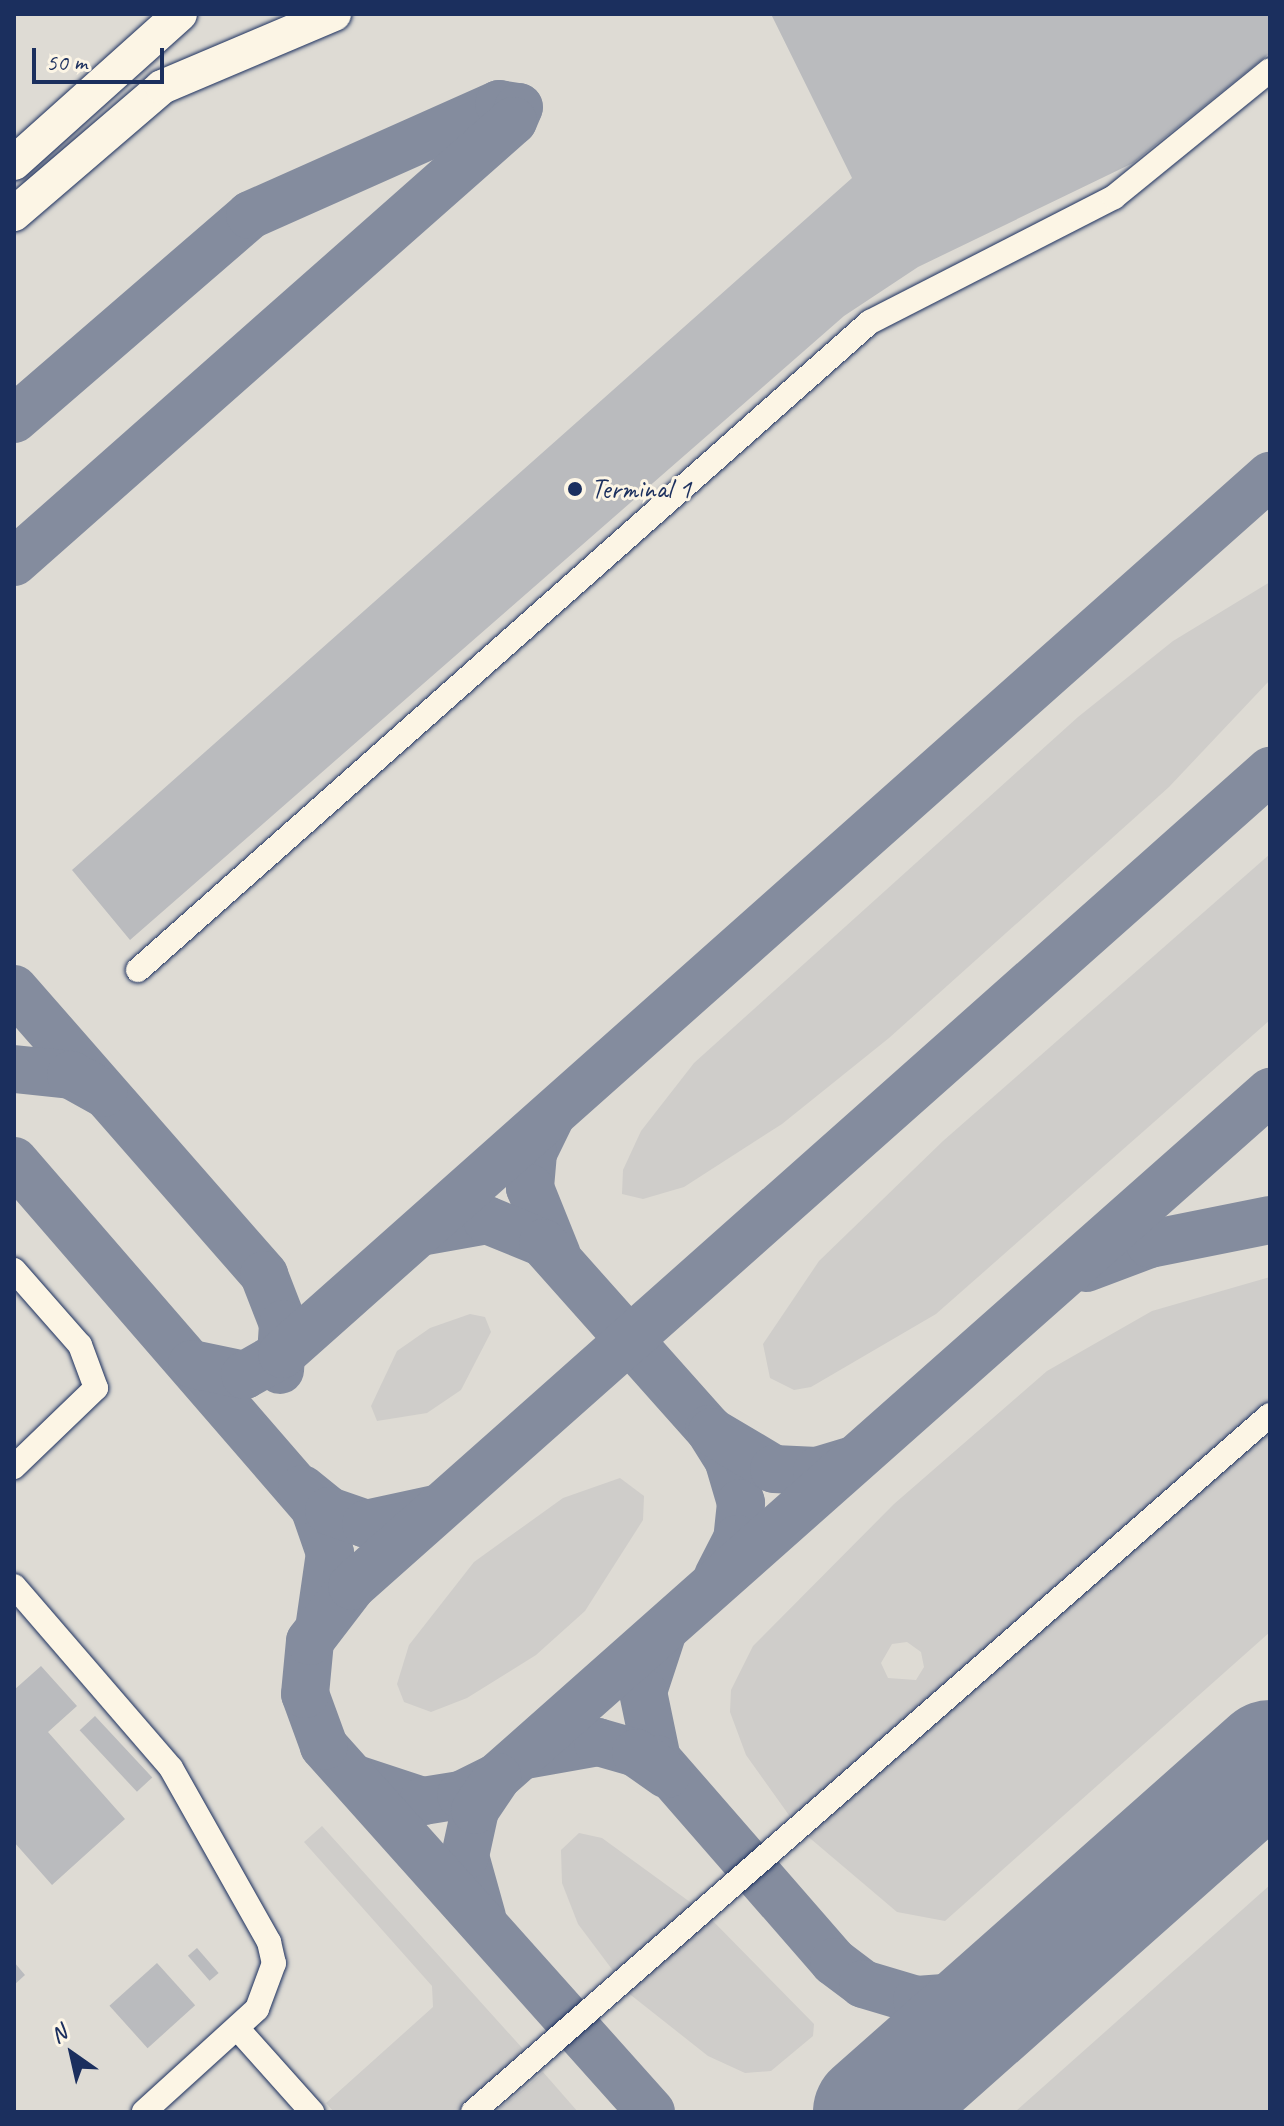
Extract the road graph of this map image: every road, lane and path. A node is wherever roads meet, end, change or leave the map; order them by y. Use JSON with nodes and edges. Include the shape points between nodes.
{"nodes":[{"id":1,"x":180,"y":14,"type":"edge"},
{"id":2,"x":334,"y":14,"type":"edge"},
{"id":3,"x":1270,"y":70,"type":"edge"},
{"id":4,"x":14,"y":163,"type":"edge"},
{"id":5,"x":14,"y":214,"type":"edge"},
{"id":6,"x":138,"y":970,"type":"dead end"},
{"id":7,"x":14,"y":1270,"type":"edge"},
{"id":8,"x":1270,"y":1415,"type":"edge"},
{"id":9,"x":14,"y":1467,"type":"edge"},
{"id":10,"x":14,"y":1586,"type":"edge"},
{"id":11,"x":237,"y":2028,"type":"junction"},
{"id":12,"x":309,"y":2111,"type":"edge"},
{"id":13,"x":144,"y":2112,"type":"edge"},
{"id":14,"x":473,"y":2112,"type":"edge"}],
"edges":[{"from":1,"to":4,"type":"highway"},
{"from":2,"to":5,"type":"highway","via":[[178,79],[146,98]]},
{"from":3,"to":6,"type":"lane","via":[[1114,197],[870,322]]},
{"from":7,"to":9,"type":"lane","via":[[80,1345],[96,1388]]},
{"from":8,"to":14,"type":"lane"},
{"from":10,"to":11,"type":"lane","via":[[171,1768],[259,1916],[274,1963],[270,1982]]},
{"from":11,"to":12,"type":"lane"},
{"from":11,"to":13,"type":"lane"}]}
